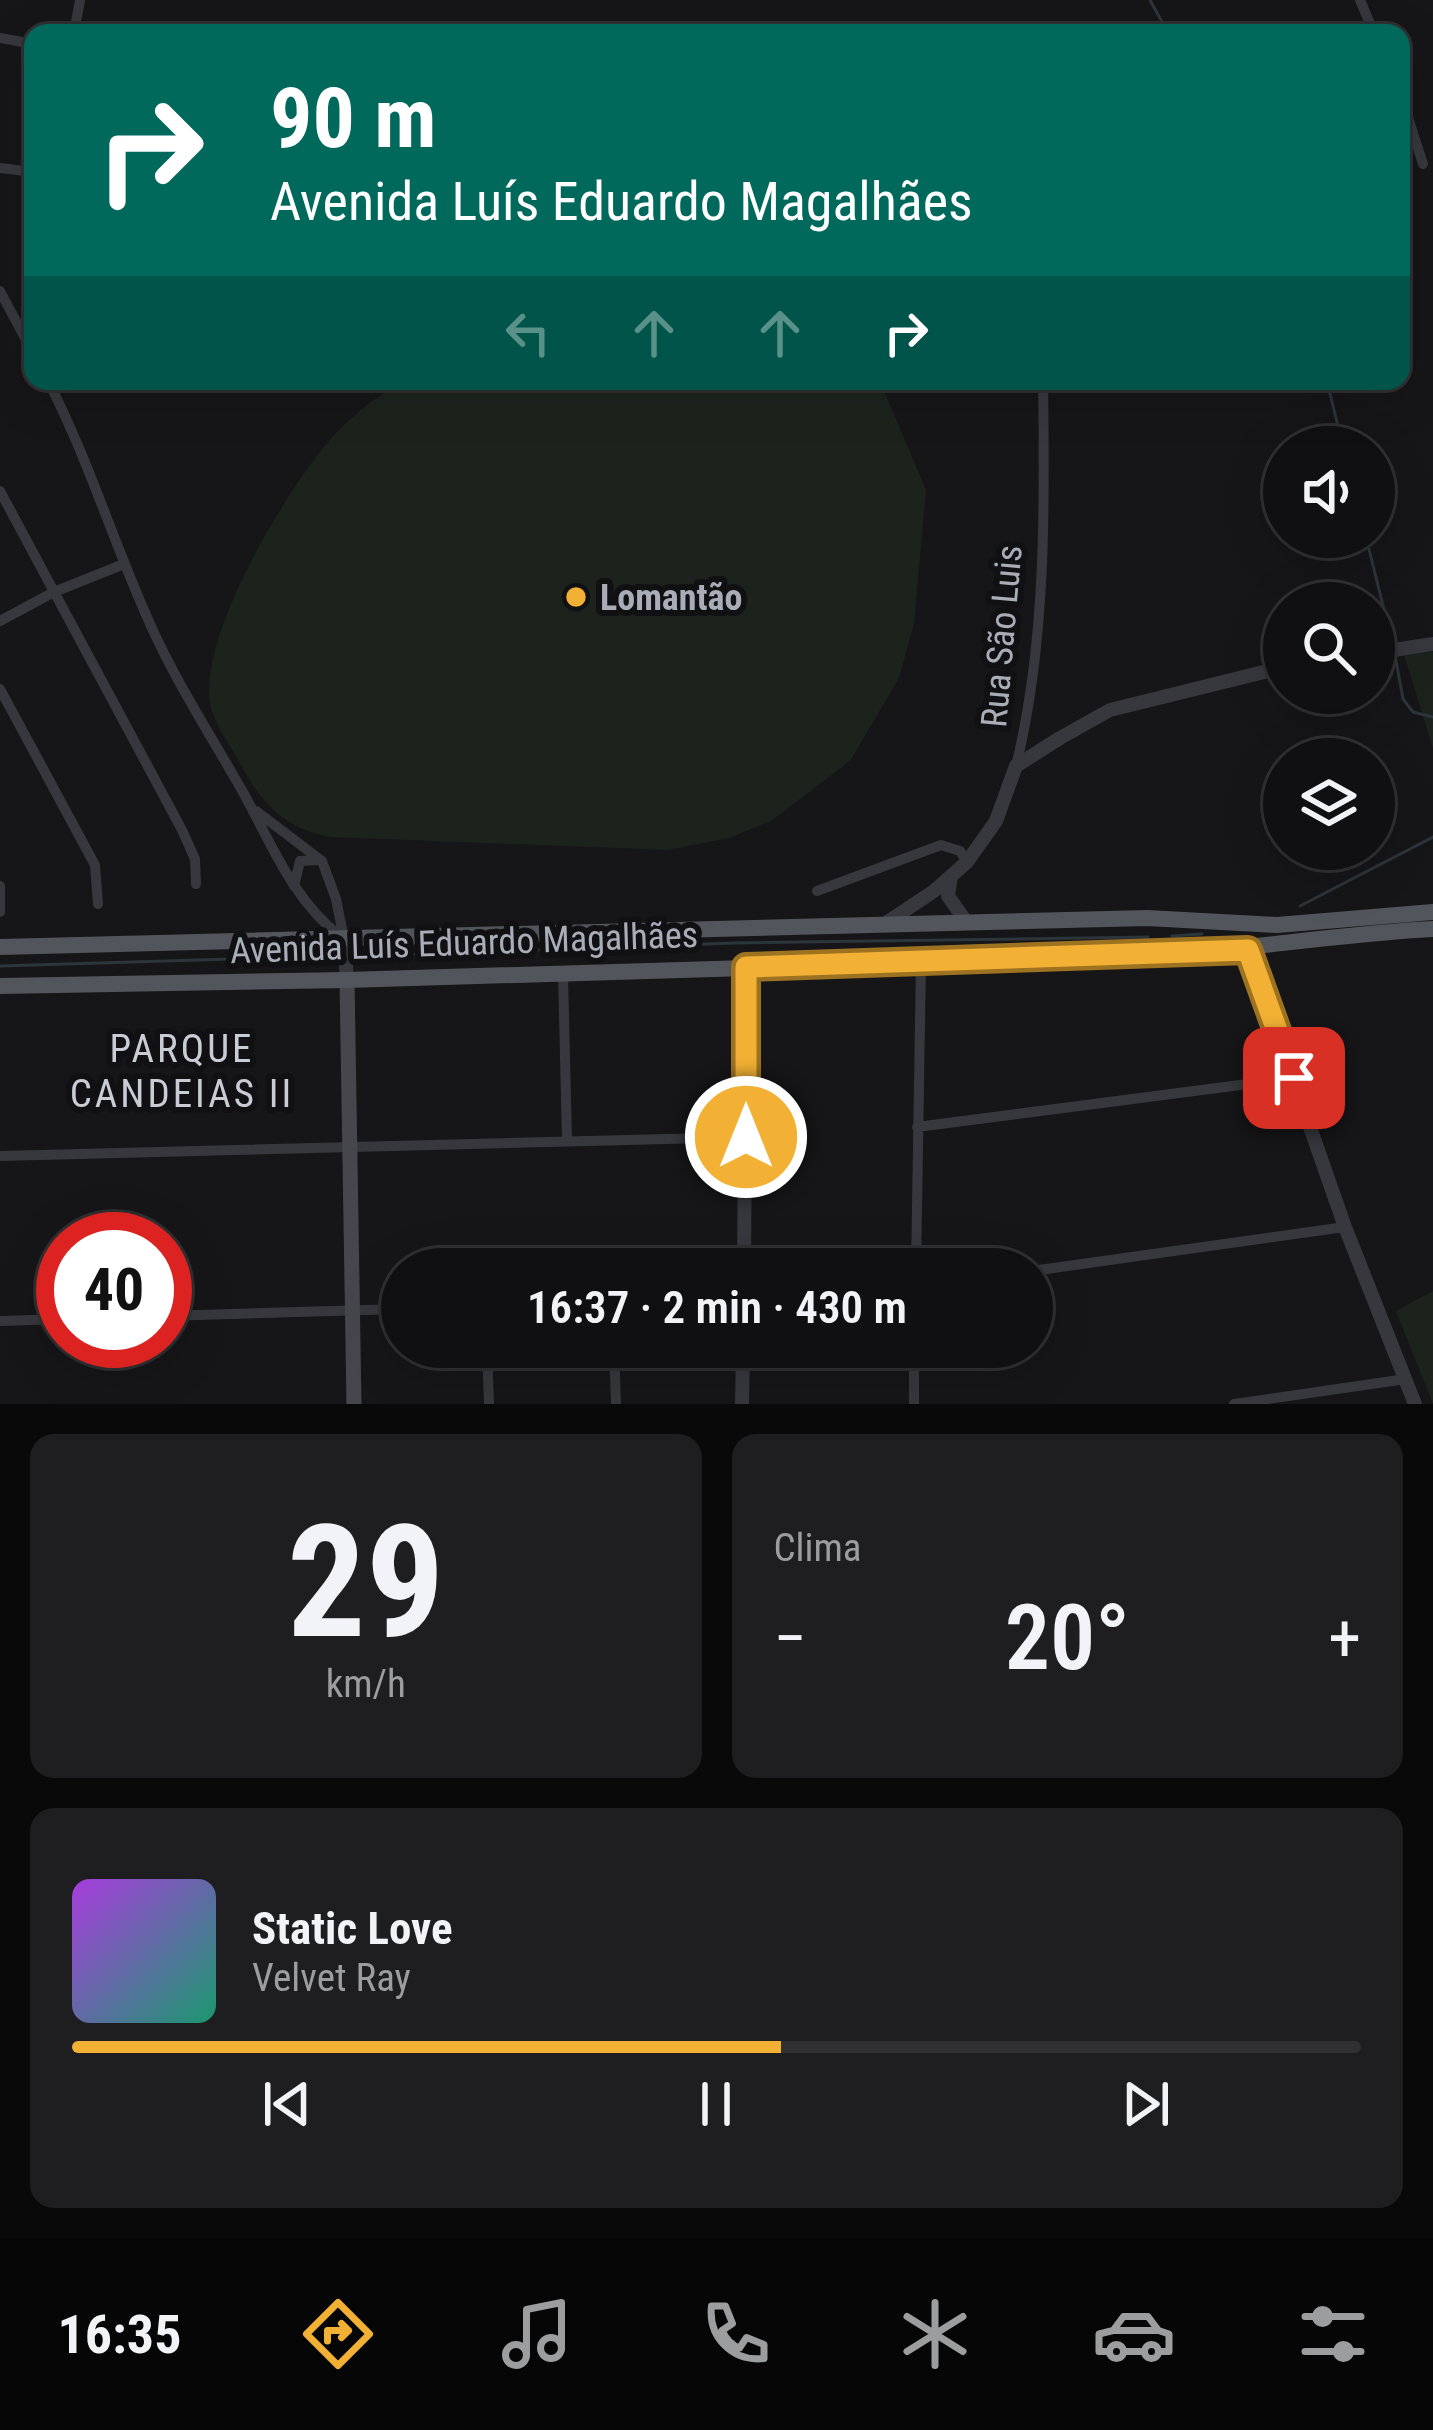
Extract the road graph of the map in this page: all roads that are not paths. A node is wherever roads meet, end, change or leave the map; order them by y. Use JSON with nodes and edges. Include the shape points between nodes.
{"nodes":[{"id":1,"x":1410,"y":124,"type":"edge"},
{"id":2,"x":1423,"y":164,"type":"dead end"},
{"id":3,"x":0,"y":291,"type":"edge"},
{"id":4,"x":24,"y":336,"type":"edge"},
{"id":5,"x":52,"y":390,"type":"edge"},
{"id":6,"x":1043,"y":390,"type":"edge"},
{"id":7,"x":0,"y":491,"type":"edge"},
{"id":8,"x":124,"y":564,"type":"junction"},
{"id":9,"x":54,"y":592,"type":"junction"},
{"id":10,"x":0,"y":621,"type":"edge"},
{"id":11,"x":1433,"y":644,"type":"edge"},
{"id":12,"x":1395,"y":649,"type":"edge"},
{"id":13,"x":1263,"y":672,"type":"edge"},
{"id":14,"x":0,"y":689,"type":"edge"},
{"id":15,"x":1016,"y":766,"type":"junction"},
{"id":16,"x":249,"y":804,"type":"junction"},
{"id":17,"x":322,"y":861,"type":"junction"},
{"id":18,"x":968,"y":862,"type":"junction"},
{"id":19,"x":951,"y":876,"type":"junction"},
{"id":20,"x":196,"y":884,"type":"dead end"},
{"id":21,"x":0,"y":886,"type":"edge"},
{"id":22,"x":294,"y":886,"type":"junction"},
{"id":23,"x":817,"y":891,"type":"dead end"},
{"id":24,"x":98,"y":904,"type":"dead end"},
{"id":25,"x":0,"y":911,"type":"edge"},
{"id":26,"x":1433,"y":912,"type":"edge"},
{"id":27,"x":1147,"y":918,"type":"junction"},
{"id":28,"x":886,"y":923,"type":"junction"},
{"id":29,"x":967,"y":923,"type":"junction"},
{"id":30,"x":1433,"y":929,"type":"edge"},
{"id":31,"x":343,"y":935,"type":"junction"},
{"id":32,"x":0,"y":947,"type":"edge"},
{"id":33,"x":1248,"y":950,"type":"junction"},
{"id":34,"x":1148,"y":956,"type":"junction"},
{"id":35,"x":921,"y":961,"type":"junction"},
{"id":36,"x":746,"y":967,"type":"junction"},
{"id":37,"x":563,"y":974,"type":"junction"},
{"id":38,"x":347,"y":980,"type":"junction"},
{"id":39,"x":0,"y":986,"type":"edge"},
{"id":40,"x":1294,"y":1078,"type":"junction"},
{"id":41,"x":916,"y":1127,"type":"junction"},
{"id":42,"x":746,"y":1137,"type":"junction"},
{"id":43,"x":567,"y":1140,"type":"junction"},
{"id":44,"x":348,"y":1146,"type":"junction"},
{"id":45,"x":0,"y":1156,"type":"edge"},
{"id":46,"x":1345,"y":1227,"type":"junction"},
{"id":47,"x":744,"y":1248,"type":"edge"},
{"id":48,"x":916,"y":1248,"type":"edge"},
{"id":49,"x":1053,"y":1268,"type":"edge"},
{"id":50,"x":381,"y":1309,"type":"edge"},
{"id":51,"x":352,"y":1310,"type":"junction"},
{"id":52,"x":192,"y":1315,"type":"edge"},
{"id":53,"x":36,"y":1320,"type":"edge"},
{"id":54,"x":0,"y":1321,"type":"edge"},
{"id":55,"x":488,"y":1368,"type":"edge"},
{"id":56,"x":615,"y":1368,"type":"edge"},
{"id":57,"x":743,"y":1368,"type":"edge"},
{"id":58,"x":914,"y":1368,"type":"edge"},
{"id":59,"x":1406,"y":1379,"type":"junction"},
{"id":60,"x":354,"y":1404,"type":"edge"},
{"id":61,"x":489,"y":1404,"type":"edge"},
{"id":62,"x":616,"y":1404,"type":"edge"},
{"id":63,"x":742,"y":1404,"type":"edge"},
{"id":64,"x":914,"y":1404,"type":"edge"},
{"id":65,"x":1234,"y":1404,"type":"edge"},
{"id":66,"x":1415,"y":1404,"type":"edge"}],
"edges":[{"from":1,"to":2,"type":"street"},
{"from":3,"to":4,"type":"street"},
{"from":5,"to":8,"type":"street"},
{"from":6,"to":15,"type":"street","name":"Rua São Luis","via":[[1037,651]]},
{"from":7,"to":9,"type":"street"},
{"from":8,"to":9,"type":"street"},
{"from":8,"to":16,"type":"street"},
{"from":9,"to":10,"type":"street"},
{"from":9,"to":20,"type":"street","via":[[182,830]]},
{"from":11,"to":12,"type":"street"},
{"from":13,"to":15,"type":"street","via":[[1110,710]]},
{"from":14,"to":24,"type":"street","via":[[94,865]]},
{"from":15,"to":18,"type":"street","name":"Rua São Luis","via":[[996,821]]},
{"from":16,"to":17,"type":"street"},
{"from":16,"to":22,"type":"street"},
{"from":17,"to":22,"type":"street","via":[[300,861]]},
{"from":17,"to":31,"type":"street"},
{"from":18,"to":19,"type":"street","name":"Rua São Luis"},
{"from":18,"to":23,"type":"street","via":[[941,845]]},
{"from":19,"to":28,"type":"street","name":"Rua São Luis"},
{"from":19,"to":29,"type":"street","via":[[951,906]]},
{"from":21,"to":25,"type":"street"},
{"from":22,"to":31,"type":"street"},
{"from":26,"to":27,"type":"main road","name":"Avenida Luís Eduardo Magalhães","via":[[1277,925]]},
{"from":27,"to":29,"type":"main road","name":"Avenida Luís Eduardo Magalhães"},
{"from":27,"to":34,"type":"main road","via":[[1156,934]]},
{"from":28,"to":29,"type":"main road","name":"Avenida Luís Eduardo Magalhães"},
{"from":28,"to":31,"type":"main road","name":"Avenida Luís Eduardo Magalhães"},
{"from":30,"to":33,"type":"main road","name":"Avenida Luís Eduardo Magalhães"},
{"from":31,"to":32,"type":"main road","name":"Avenida Luís Eduardo Magalhães"},
{"from":31,"to":38,"type":"street"},
{"from":33,"to":34,"type":"main road","name":"Avenida Luís Eduardo Magalhães"},
{"from":33,"to":40,"type":"street"},
{"from":34,"to":35,"type":"main road","name":"Avenida Luís Eduardo Magalhães"},
{"from":35,"to":36,"type":"main road","name":"Avenida Luís Eduardo Magalhães"},
{"from":35,"to":41,"type":"street"},
{"from":36,"to":37,"type":"main road","name":"Avenida Luís Eduardo Magalhães"},
{"from":36,"to":42,"type":"street"},
{"from":37,"to":38,"type":"main road","name":"Avenida Luís Eduardo Magalhães"},
{"from":37,"to":43,"type":"street"},
{"from":38,"to":39,"type":"main road","name":"Avenida Luís Eduardo Magalhães"},
{"from":38,"to":44,"type":"main road"},
{"from":40,"to":41,"type":"street"},
{"from":40,"to":46,"type":"street"},
{"from":41,"to":48,"type":"street"},
{"from":42,"to":43,"type":"street"},
{"from":42,"to":47,"type":"street"},
{"from":43,"to":44,"type":"street"},
{"from":44,"to":45,"type":"street"},
{"from":44,"to":51,"type":"main road"},
{"from":46,"to":49,"type":"street"},
{"from":46,"to":59,"type":"street"},
{"from":50,"to":51,"type":"street"},
{"from":51,"to":52,"type":"street"},
{"from":51,"to":60,"type":"main road"},
{"from":53,"to":54,"type":"street"},
{"from":55,"to":61,"type":"street"},
{"from":56,"to":62,"type":"street"},
{"from":57,"to":63,"type":"street"},
{"from":58,"to":64,"type":"street"},
{"from":59,"to":65,"type":"street"},
{"from":59,"to":66,"type":"street"}]}
